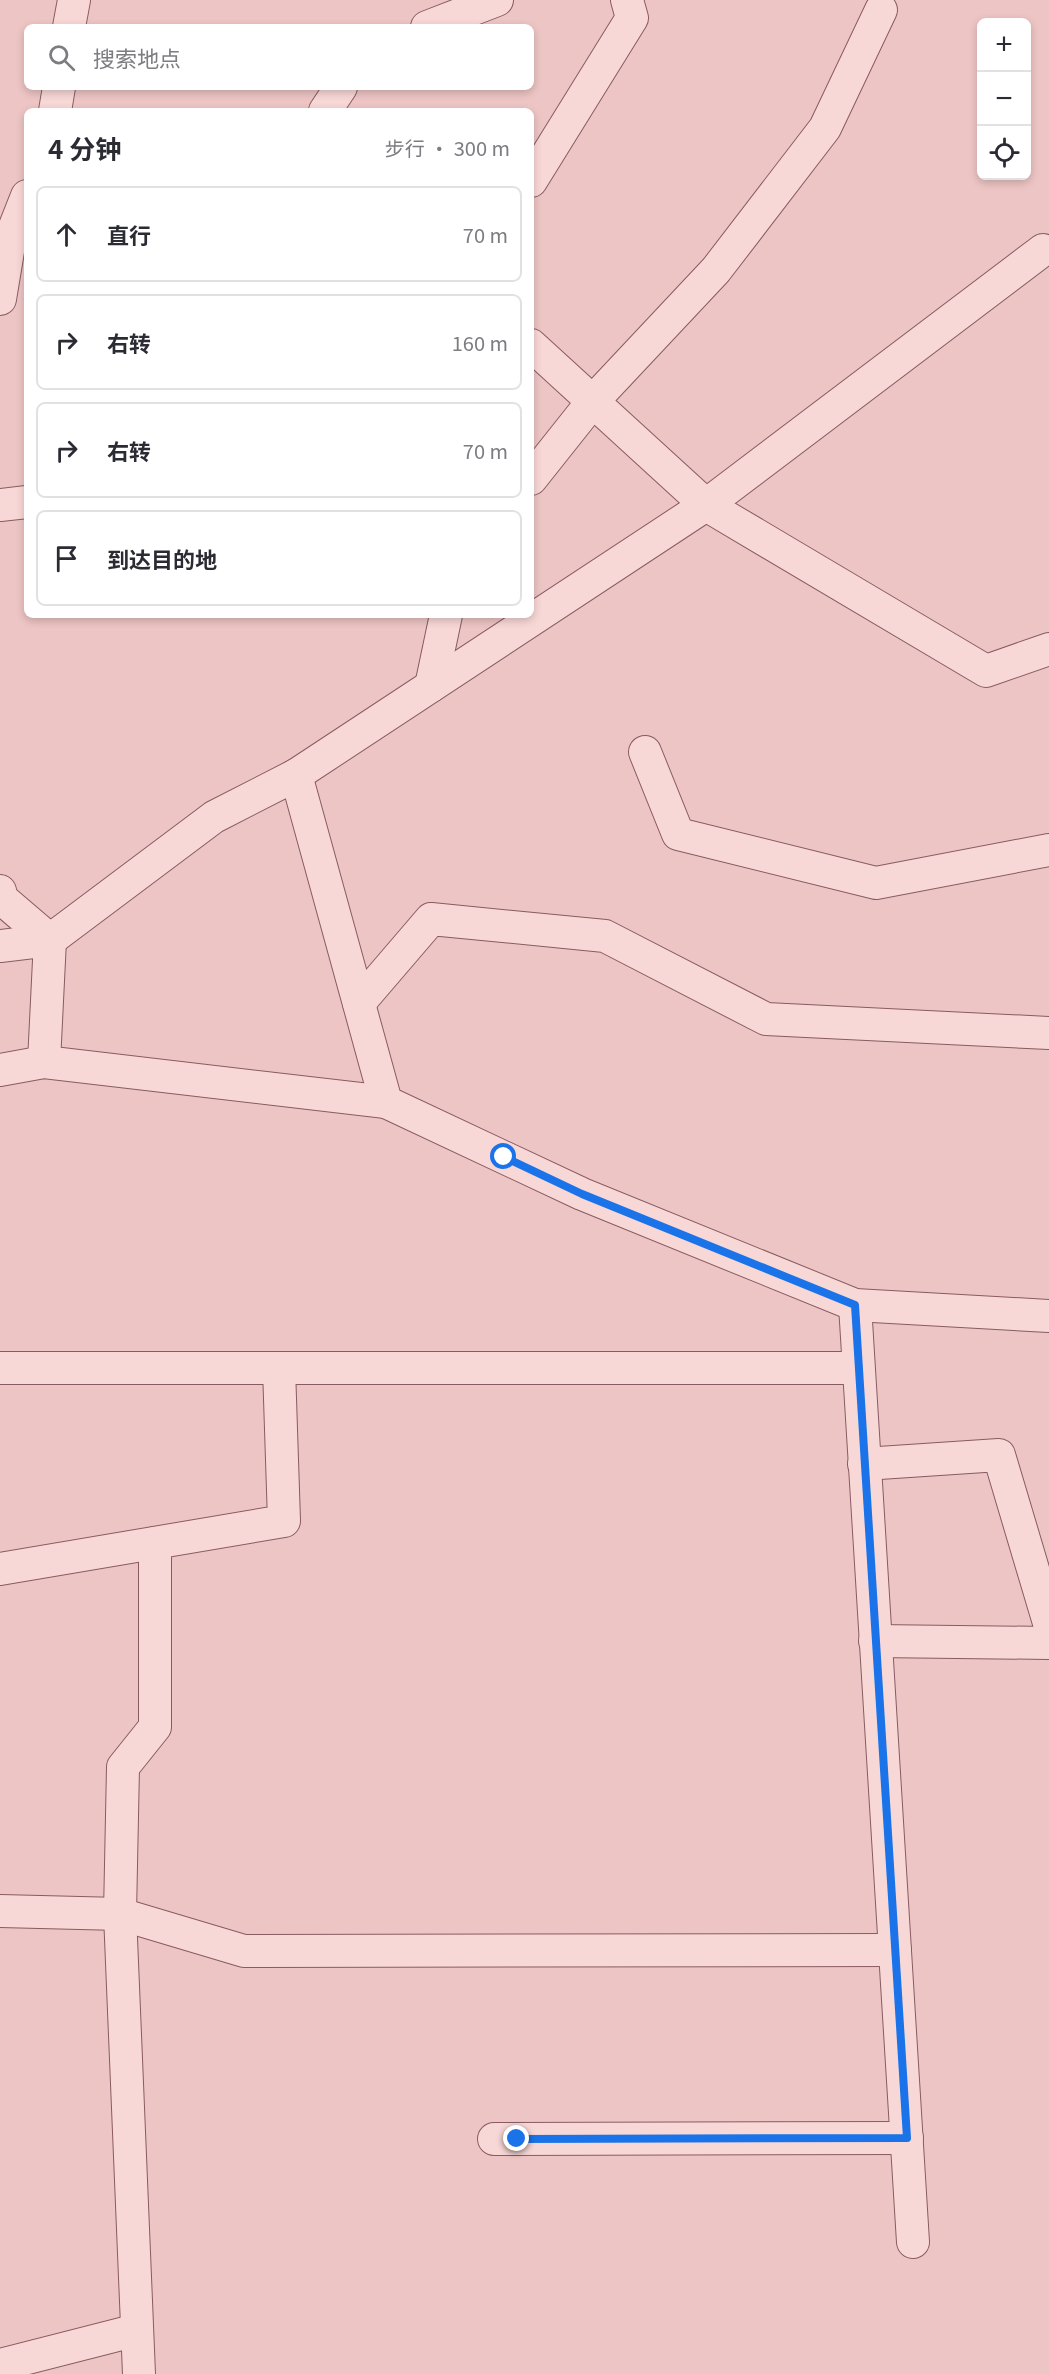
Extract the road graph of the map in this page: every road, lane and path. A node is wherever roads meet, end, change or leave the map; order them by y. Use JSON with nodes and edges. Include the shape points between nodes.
{"nodes":[{"id":1,"x":74,"y":0,"type":"edge"},
{"id":2,"x":497,"y":0,"type":"edge"},
{"id":3,"x":627,"y":0,"type":"edge"},
{"id":4,"x":881,"y":10,"type":"dead end"},
{"id":5,"x":70,"y":24,"type":"edge"},
{"id":6,"x":435,"y":24,"type":"edge"},
{"id":7,"x":58,"y":90,"type":"edge"},
{"id":8,"x":339,"y":90,"type":"edge"},
{"id":9,"x":56,"y":108,"type":"edge"},
{"id":10,"x":327,"y":108,"type":"edge"},
{"id":11,"x":534,"y":176,"type":"edge"},
{"id":12,"x":24,"y":204,"type":"edge"},
{"id":13,"x":1043,"y":250,"type":"dead end"},
{"id":14,"x":0,"y":299,"type":"edge"},
{"id":15,"x":534,"y":348,"type":"edge"},
{"id":16,"x":593,"y":402,"type":"junction"},
{"id":17,"x":534,"y":475,"type":"edge"},
{"id":18,"x":24,"y":502,"type":"edge"},
{"id":19,"x":0,"y":505,"type":"edge"},
{"id":20,"x":706,"y":505,"type":"junction"},
{"id":21,"x":445,"y":618,"type":"edge"},
{"id":22,"x":1049,"y":649,"type":"edge"},
{"id":23,"x":431,"y":686,"type":"junction"},
{"id":24,"x":645,"y":752,"type":"dead end"},
{"id":25,"x":296,"y":775,"type":"junction"},
{"id":26,"x":1049,"y":850,"type":"edge"},
{"id":27,"x":0,"y":891,"type":"edge"},
{"id":28,"x":50,"y":940,"type":"junction"},
{"id":29,"x":0,"y":946,"type":"edge"},
{"id":30,"x":359,"y":1003,"type":"junction"},
{"id":31,"x":1049,"y":1033,"type":"edge"},
{"id":32,"x":44,"y":1062,"type":"junction"},
{"id":33,"x":0,"y":1070,"type":"edge"},
{"id":34,"x":386,"y":1102,"type":"junction"},
{"id":35,"x":855,"y":1305,"type":"junction"},
{"id":36,"x":1049,"y":1316,"type":"edge"},
{"id":37,"x":0,"y":1368,"type":"edge"},
{"id":38,"x":279,"y":1368,"type":"junction"},
{"id":39,"x":858,"y":1368,"type":"junction"},
{"id":40,"x":864,"y":1464,"type":"junction"},
{"id":41,"x":155,"y":1543,"type":"junction"},
{"id":42,"x":0,"y":1569,"type":"edge"},
{"id":43,"x":1049,"y":1623,"type":"edge"},
{"id":44,"x":875,"y":1641,"type":"junction"},
{"id":45,"x":1049,"y":1643,"type":"edge"},
{"id":46,"x":0,"y":1911,"type":"edge"},
{"id":47,"x":120,"y":1914,"type":"junction"},
{"id":48,"x":895,"y":1950,"type":"junction"},
{"id":49,"x":907,"y":2138,"type":"junction"},
{"id":50,"x":494,"y":2139,"type":"dead end"},
{"id":51,"x":913,"y":2242,"type":"dead end"},
{"id":52,"x":137,"y":2330,"type":"junction"},
{"id":53,"x":0,"y":2365,"type":"edge"},
{"id":54,"x":139,"y":2374,"type":"edge"}],
"edges":[{"from":1,"to":5,"type":"street"},
{"from":2,"to":6,"type":"street"},
{"from":3,"to":11,"type":"street","via":[[632,18]]},
{"from":4,"to":16,"type":"street","via":[[825,128],[716,270]]},
{"from":7,"to":9,"type":"street"},
{"from":8,"to":10,"type":"street"},
{"from":12,"to":14,"type":"street","via":[[10,239]]},
{"from":13,"to":20,"type":"street"},
{"from":15,"to":16,"type":"street"},
{"from":16,"to":17,"type":"street"},
{"from":16,"to":20,"type":"street"},
{"from":18,"to":19,"type":"street"},
{"from":20,"to":22,"type":"street","via":[[986,670]]},
{"from":20,"to":23,"type":"street"},
{"from":21,"to":23,"type":"street"},
{"from":23,"to":25,"type":"street"},
{"from":24,"to":26,"type":"street","via":[[678,834],[876,883]]},
{"from":25,"to":28,"type":"street","via":[[214,817]]},
{"from":25,"to":30,"type":"street"},
{"from":27,"to":28,"type":"street","via":[[2,899]]},
{"from":28,"to":29,"type":"street"},
{"from":28,"to":32,"type":"street"},
{"from":30,"to":31,"type":"street","via":[[431,919],[605,936],[766,1019]]},
{"from":30,"to":34,"type":"street"},
{"from":32,"to":33,"type":"street"},
{"from":32,"to":34,"type":"street"},
{"from":34,"to":35,"type":"street","via":[[582,1194]]},
{"from":35,"to":36,"type":"street"},
{"from":35,"to":39,"type":"street"},
{"from":37,"to":38,"type":"street"},
{"from":38,"to":39,"type":"street"},
{"from":38,"to":41,"type":"street","via":[[284,1521]]},
{"from":39,"to":40,"type":"street"},
{"from":40,"to":43,"type":"street","via":[[999,1455]]},
{"from":40,"to":44,"type":"street"},
{"from":41,"to":42,"type":"street"},
{"from":41,"to":47,"type":"street","via":[[155,1726],[123,1767]]},
{"from":44,"to":45,"type":"street"},
{"from":44,"to":48,"type":"street"},
{"from":46,"to":47,"type":"street"},
{"from":47,"to":48,"type":"street","via":[[244,1951]]},
{"from":47,"to":52,"type":"street"},
{"from":48,"to":49,"type":"street"},
{"from":49,"to":50,"type":"street"},
{"from":49,"to":51,"type":"street"},
{"from":52,"to":53,"type":"street"},
{"from":52,"to":54,"type":"street"}]}
